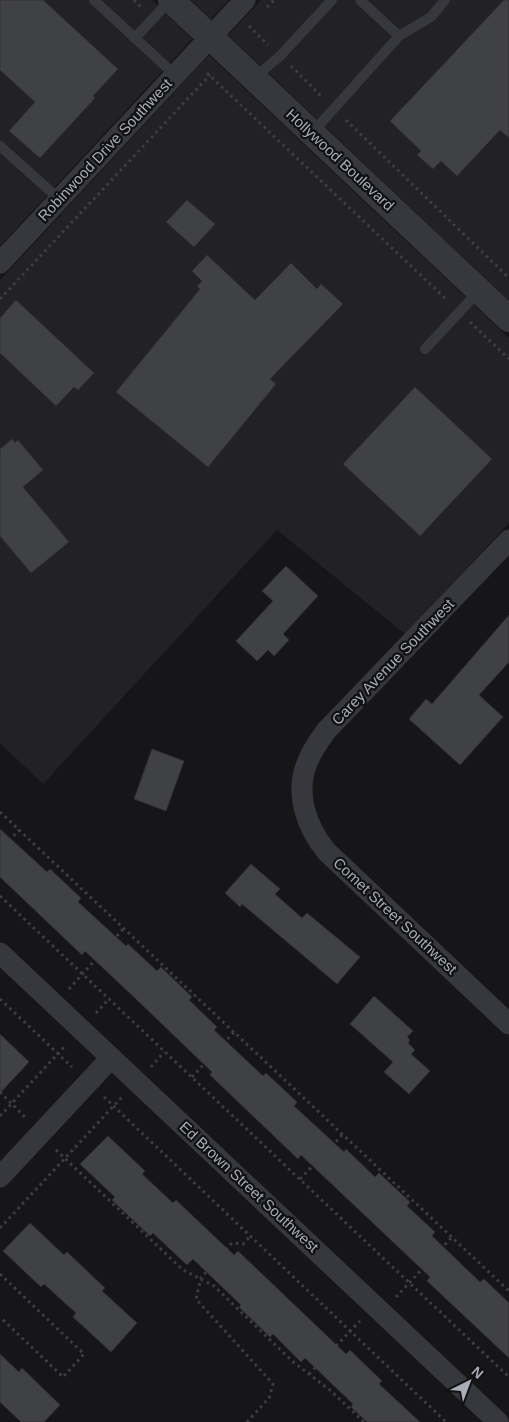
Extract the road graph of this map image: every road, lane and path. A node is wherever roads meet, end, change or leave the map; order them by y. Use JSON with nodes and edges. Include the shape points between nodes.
{"nodes":[{"id":1,"x":94,"y":0,"type":"edge"},
{"id":2,"x":134,"y":0,"type":"edge"},
{"id":3,"x":170,"y":0,"type":"edge"},
{"id":4,"x":245,"y":0,"type":"edge"},
{"id":5,"x":332,"y":0,"type":"edge"},
{"id":6,"x":360,"y":0,"type":"edge"},
{"id":7,"x":442,"y":1,"type":"edge"},
{"id":8,"x":153,"y":18,"type":"junction"},
{"id":9,"x":249,"y":26,"type":"dead end"},
{"id":10,"x":399,"y":36,"type":"junction"},
{"id":11,"x":210,"y":37,"type":"junction"},
{"id":12,"x":135,"y":38,"type":"junction"},
{"id":13,"x":280,"y":56,"type":"junction"},
{"id":14,"x":192,"y":57,"type":"junction"},
{"id":15,"x":175,"y":75,"type":"junction"},
{"id":16,"x":254,"y":78,"type":"junction"},
{"id":17,"x":334,"y":108,"type":"junction"},
{"id":18,"x":312,"y":133,"type":"junction"},
{"id":19,"x":0,"y":146,"type":"edge"},
{"id":20,"x":59,"y":199,"type":"junction"},
{"id":21,"x":3,"y":254,"type":"edge"},
{"id":22,"x":509,"y":278,"type":"edge"},
{"id":23,"x":479,"y":291,"type":"junction"},
{"id":24,"x":460,"y":312,"type":"junction"},
{"id":25,"x":509,"y":319,"type":"edge"},
{"id":26,"x":425,"y":349,"type":"dead end"},
{"id":27,"x":509,"y":358,"type":"edge"},
{"id":28,"x":509,"y":540,"type":"edge"},
{"id":29,"x":302,"y":796,"type":"joint"},
{"id":30,"x":0,"y":812,"type":"edge"},
{"id":31,"x":20,"y":830,"type":"junction"},
{"id":32,"x":0,"y":850,"type":"edge"},
{"id":33,"x":0,"y":896,"type":"edge"},
{"id":34,"x":124,"y":928,"type":"junction"},
{"id":35,"x":0,"y":952,"type":"edge"},
{"id":36,"x":82,"y":974,"type":"junction"},
{"id":37,"x":0,"y":999,"type":"edge"},
{"id":38,"x":109,"y":999,"type":"junction"},
{"id":39,"x":54,"y":1004,"type":"junction"},
{"id":40,"x":509,"y":1024,"type":"edge"},
{"id":41,"x":81,"y":1029,"type":"junction"},
{"id":42,"x":234,"y":1032,"type":"junction"},
{"id":43,"x":164,"y":1052,"type":"junction"},
{"id":44,"x":58,"y":1054,"type":"junction"},
{"id":45,"x":111,"y":1058,"type":"junction"},
{"id":46,"x":192,"y":1077,"type":"junction"},
{"id":47,"x":137,"y":1082,"type":"junction"},
{"id":48,"x":88,"y":1083,"type":"junction"},
{"id":49,"x":0,"y":1092,"type":"edge"},
{"id":50,"x":12,"y":1103,"type":"junction"},
{"id":51,"x":114,"y":1106,"type":"junction"},
{"id":52,"x":0,"y":1116,"type":"edge"},
{"id":53,"x":41,"y":1134,"type":"junction"},
{"id":54,"x":343,"y":1134,"type":"junction"},
{"id":55,"x":65,"y":1158,"type":"junction"},
{"id":56,"x":0,"y":1177,"type":"edge"},
{"id":57,"x":300,"y":1179,"type":"junction"},
{"id":58,"x":0,"y":1228,"type":"edge"},
{"id":59,"x":251,"y":1235,"type":"junction"},
{"id":60,"x":0,"y":1274,"type":"edge"},
{"id":61,"x":201,"y":1278,"type":"junction"},
{"id":62,"x":509,"y":1291,"type":"edge"},
{"id":63,"x":0,"y":1317,"type":"edge"},
{"id":64,"x":509,"y":1377,"type":"edge"},
{"id":65,"x":247,"y":1422,"type":"edge"},
{"id":66,"x":364,"y":1422,"type":"edge"},
{"id":67,"x":446,"y":1422,"type":"edge"},
{"id":68,"x":498,"y":1422,"type":"edge"}],
"edges":[{"from":1,"to":12,"type":"lane"},
{"from":2,"to":8,"type":"path"},
{"from":3,"to":8,"type":"lane"},
{"from":3,"to":11,"type":"street","name":"Hollywood Boulevard"},
{"from":4,"to":11,"type":"street","name":"Robinwood Drive Southwest"},
{"from":5,"to":13,"type":"lane"},
{"from":6,"to":10,"type":"lane"},
{"from":7,"to":10,"type":"lane","via":[[431,17]]},
{"from":8,"to":12,"type":"lane"},
{"from":9,"to":13,"type":"path"},
{"from":10,"to":17,"type":"lane"},
{"from":11,"to":14,"type":"street","name":"Robinwood Drive Southwest"},
{"from":11,"to":16,"type":"street","name":"Hollywood Boulevard"},
{"from":12,"to":15,"type":"lane"},
{"from":13,"to":16,"type":"lane"},
{"from":13,"to":17,"type":"path"},
{"from":14,"to":15,"type":"street","name":"Robinwood Drive Southwest"},
{"from":14,"to":24,"type":"path"},
{"from":15,"to":20,"type":"street","name":"Robinwood Drive Southwest"},
{"from":16,"to":18,"type":"street","name":"Hollywood Boulevard"},
{"from":17,"to":18,"type":"lane"},
{"from":17,"to":22,"type":"path"},
{"from":18,"to":23,"type":"street","name":"Hollywood Boulevard"},
{"from":19,"to":20,"type":"lane"},
{"from":20,"to":21,"type":"street","name":"Robinwood Drive Southwest"},
{"from":23,"to":24,"type":"lane"},
{"from":23,"to":25,"type":"street","name":"Hollywood Boulevard"},
{"from":24,"to":26,"type":"lane"},
{"from":24,"to":27,"type":"path"},
{"from":28,"to":29,"type":"street","name":"Carey Avenue Southwest","via":[[326,731],[307,762]]},
{"from":29,"to":40,"type":"street","name":"Comet Street Southwest","via":[[308,822],[327,852]]},
{"from":30,"to":31,"type":"path"},
{"from":31,"to":32,"type":"path"},
{"from":31,"to":34,"type":"path"},
{"from":33,"to":36,"type":"path"},
{"from":34,"to":36,"type":"path"},
{"from":34,"to":42,"type":"path"},
{"from":35,"to":39,"type":"street","name":"Ed Brown Street Southwest"},
{"from":36,"to":38,"type":"path"},
{"from":36,"to":39,"type":"path"},
{"from":37,"to":44,"type":"path"},
{"from":38,"to":41,"type":"path"},
{"from":38,"to":43,"type":"path"},
{"from":39,"to":41,"type":"street","name":"Ed Brown Street Southwest"},
{"from":41,"to":44,"type":"path"},
{"from":41,"to":45,"type":"street","name":"Ed Brown Street Southwest"},
{"from":42,"to":46,"type":"path"},
{"from":42,"to":54,"type":"path"},
{"from":43,"to":46,"type":"path"},
{"from":43,"to":47,"type":"path"},
{"from":44,"to":48,"type":"path"},
{"from":44,"to":50,"type":"path"},
{"from":45,"to":47,"type":"street","name":"Ed Brown Street Southwest"},
{"from":45,"to":48,"type":"street"},
{"from":46,"to":57,"type":"path"},
{"from":47,"to":51,"type":"path"},
{"from":47,"to":68,"type":"street","name":"Ed Brown Street Southwest"},
{"from":48,"to":51,"type":"path"},
{"from":48,"to":53,"type":"street"},
{"from":49,"to":50,"type":"path"},
{"from":50,"to":52,"type":"path"},
{"from":50,"to":53,"type":"path"},
{"from":51,"to":55,"type":"path"},
{"from":51,"to":59,"type":"path"},
{"from":53,"to":55,"type":"path"},
{"from":53,"to":56,"type":"street"},
{"from":54,"to":57,"type":"path"},
{"from":54,"to":62,"type":"path"},
{"from":55,"to":58,"type":"path"},
{"from":55,"to":61,"type":"path","via":[[183,1270]]},
{"from":57,"to":64,"type":"path"},
{"from":59,"to":61,"type":"path","via":[[243,1244],[232,1243]]},
{"from":59,"to":67,"type":"path"},
{"from":60,"to":63,"type":"path","via":[[84,1354],[63,1377]]},
{"from":61,"to":65,"type":"path","via":[[196,1299],[273,1384],[269,1398]]},
{"from":61,"to":66,"type":"path","via":[[214,1286],[292,1361]]}]}
